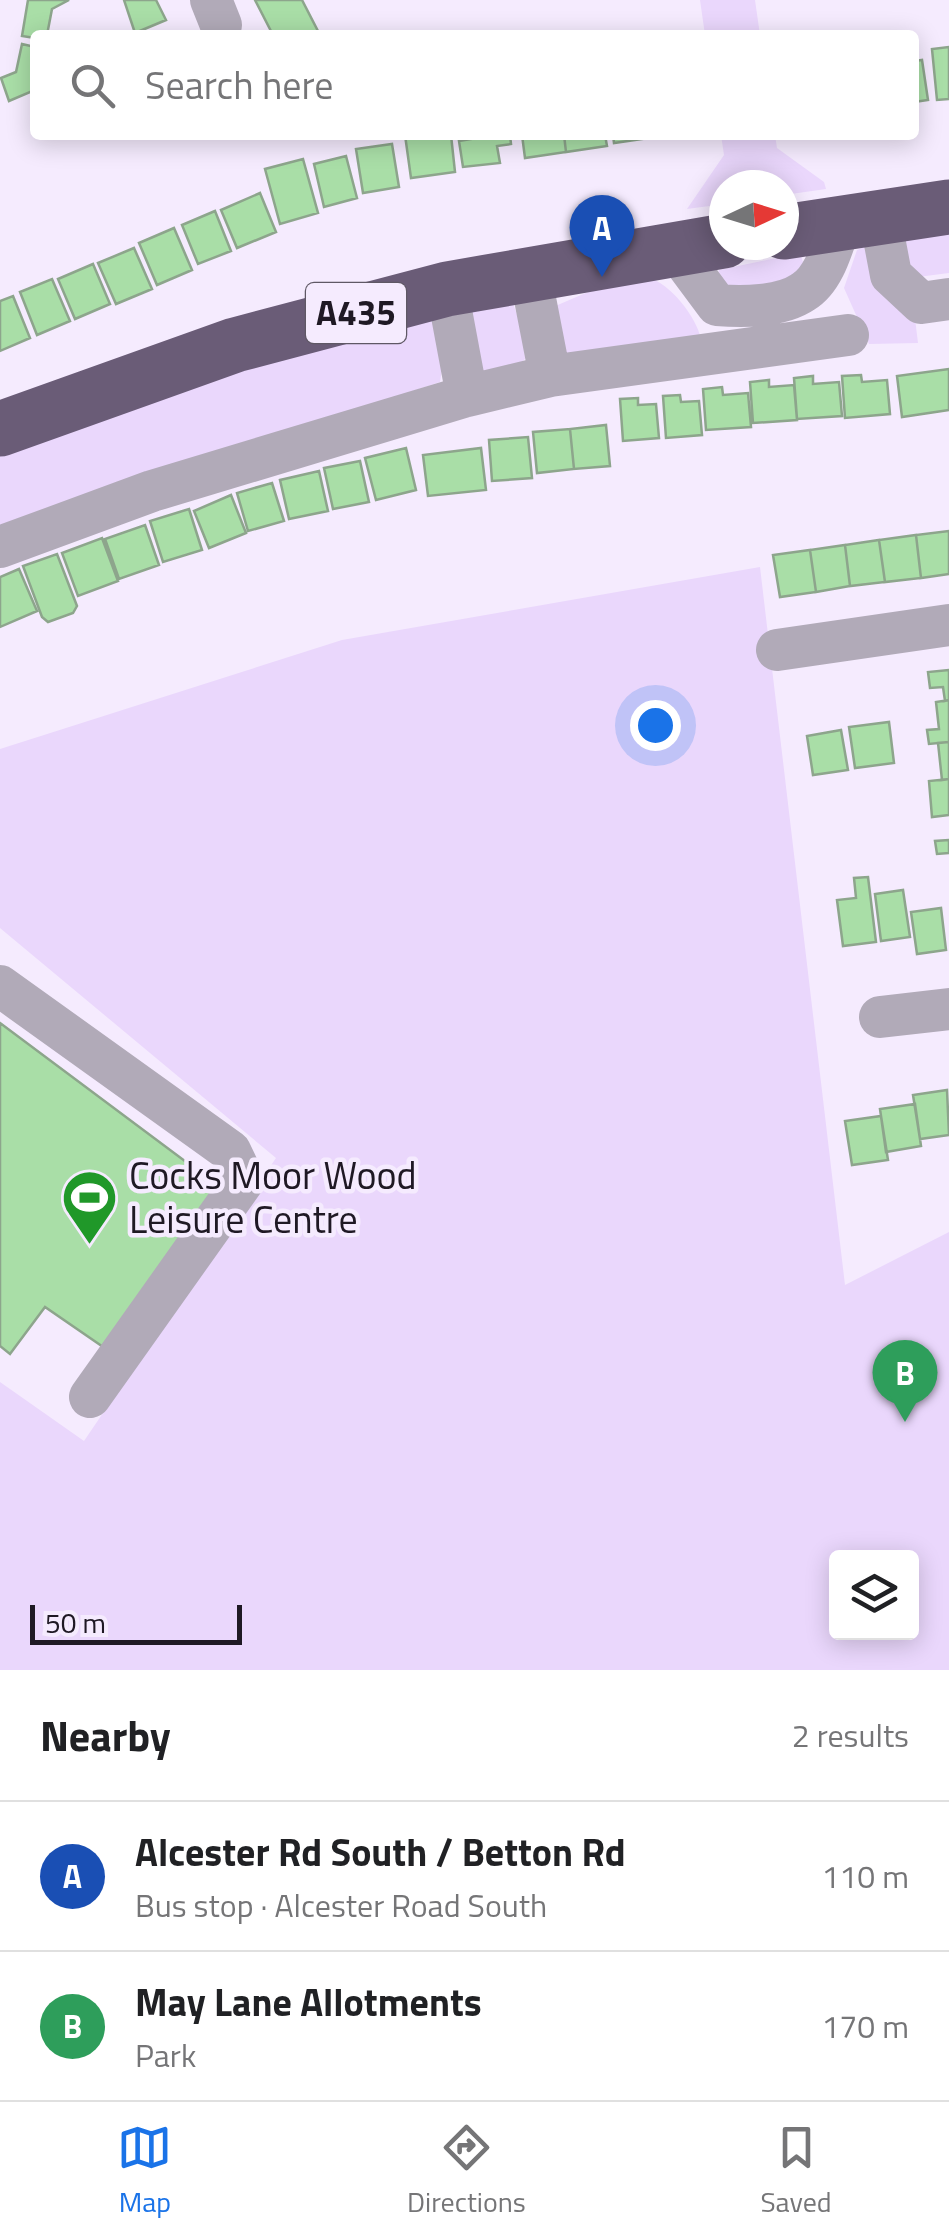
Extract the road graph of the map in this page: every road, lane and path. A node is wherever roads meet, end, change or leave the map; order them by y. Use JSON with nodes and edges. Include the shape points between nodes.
{"nodes":[{"id":1,"x":949,"y":207,"type":"edge"},
{"id":2,"x":861,"y":220,"type":"junction"},
{"id":3,"x":799,"y":230,"type":"edge"},
{"id":4,"x":703,"y":245,"type":"edge"},
{"id":5,"x":530,"y":273,"type":"junction"},
{"id":6,"x":447,"y":290,"type":"junction"},
{"id":7,"x":949,"y":299,"type":"edge"},
{"id":8,"x":848,"y":334,"type":"dead end"},
{"id":9,"x":550,"y":376,"type":"junction"},
{"id":10,"x":467,"y":396,"type":"junction"},
{"id":11,"x":0,"y":429,"type":"edge"},
{"id":12,"x":0,"y":547,"type":"edge"},
{"id":13,"x":949,"y":625,"type":"edge"},
{"id":14,"x":777,"y":650,"type":"dead end"},
{"id":15,"x":0,"y":986,"type":"edge"},
{"id":16,"x":949,"y":1009,"type":"edge"},
{"id":17,"x":880,"y":1018,"type":"dead end"},
{"id":18,"x":90,"y":1397,"type":"dead end"}],
"edges":[{"from":1,"to":2,"type":"highway"},
{"from":2,"to":3,"type":"highway"},
{"from":2,"to":4,"type":"street","via":[[803,293],[777,301],[716,304],[688,266]]},
{"from":2,"to":7,"type":"street","via":[[891,275],[921,304]]},
{"from":4,"to":5,"type":"highway","number":"A435"},
{"from":5,"to":6,"type":"highway","number":"A435"},
{"from":5,"to":9,"type":"street"},
{"from":6,"to":10,"type":"street"},
{"from":6,"to":11,"type":"highway","number":"A435","via":[[235,345]]},
{"from":8,"to":9,"type":"street"},
{"from":9,"to":10,"type":"street"},
{"from":10,"to":12,"type":"street","via":[[152,490]]},
{"from":13,"to":14,"type":"street"},
{"from":15,"to":18,"type":"street","via":[[230,1152],[244,1180]]},
{"from":16,"to":17,"type":"street"}]}
